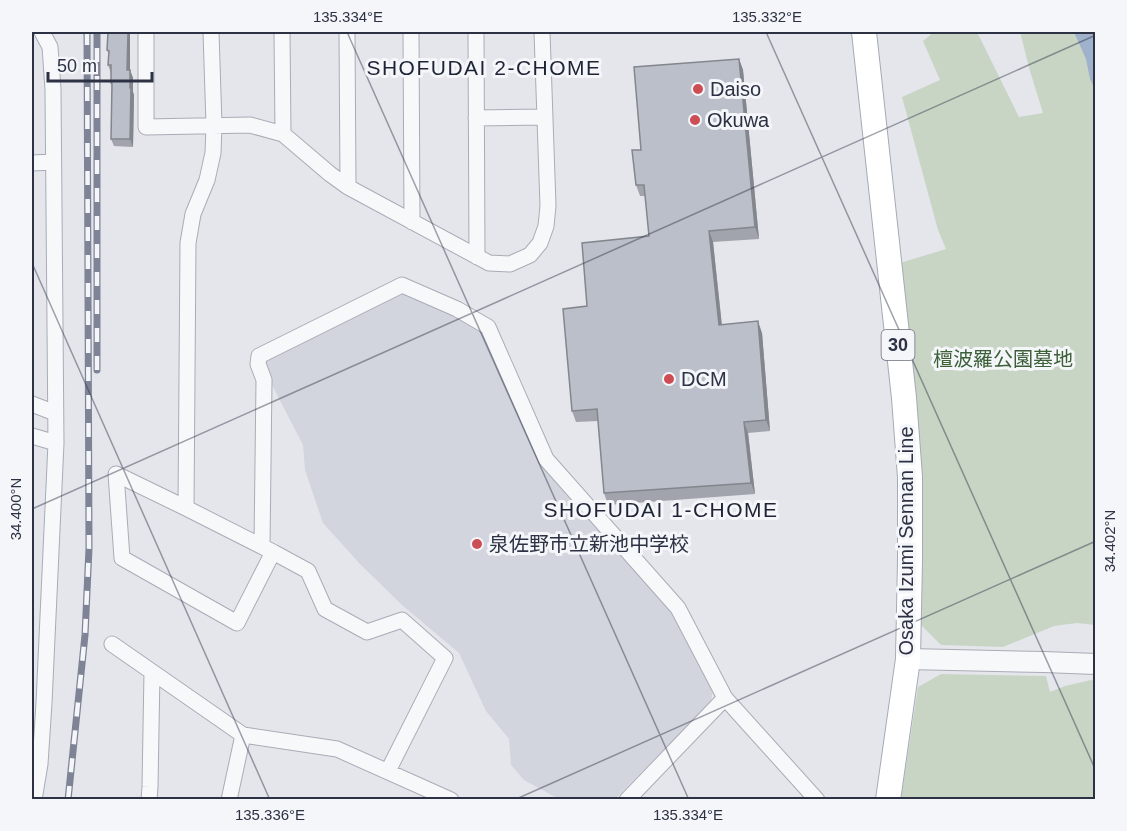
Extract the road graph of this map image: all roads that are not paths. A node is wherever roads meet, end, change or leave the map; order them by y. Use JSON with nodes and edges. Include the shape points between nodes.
{"nodes":[{"id":1,"x":42,"y":32,"type":"edge"},
{"id":2,"x":146,"y":32,"type":"edge"},
{"id":3,"x":211,"y":32,"type":"edge"},
{"id":4,"x":282,"y":32,"type":"edge"},
{"id":5,"x":347,"y":32,"type":"edge"},
{"id":6,"x":411,"y":32,"type":"edge"},
{"id":7,"x":476,"y":32,"type":"edge"},
{"id":8,"x":542,"y":32,"type":"edge"},
{"id":9,"x":864,"y":32,"type":"edge"},
{"id":10,"x":50,"y":39,"type":"edge"},
{"id":11,"x":544,"y":117,"type":"junction"},
{"id":12,"x":476,"y":118,"type":"junction"},
{"id":13,"x":214,"y":125,"type":"junction"},
{"id":14,"x":283,"y":134,"type":"junction"},
{"id":15,"x":53,"y":162,"type":"junction"},
{"id":16,"x":32,"y":163,"type":"edge"},
{"id":17,"x":348,"y":187,"type":"junction"},
{"id":18,"x":412,"y":222,"type":"junction"},
{"id":19,"x":477,"y":257,"type":"junction"},
{"id":20,"x":32,"y":404,"type":"edge"},
{"id":21,"x":55,"y":413,"type":"junction"},
{"id":22,"x":32,"y":436,"type":"edge"},
{"id":23,"x":56,"y":443,"type":"junction"},
{"id":24,"x":186,"y":508,"type":"junction"},
{"id":25,"x":268,"y":549,"type":"junction"},
{"id":26,"x":112,"y":644,"type":"dead end"},
{"id":27,"x":908,"y":659,"type":"junction"},
{"id":28,"x":1095,"y":664,"type":"edge"},
{"id":29,"x":152,"y":672,"type":"junction"},
{"id":30,"x":725,"y":698,"type":"junction"},
{"id":31,"x":243,"y":735,"type":"junction"},
{"id":32,"x":388,"y":771,"type":"junction"},
{"id":33,"x":34,"y":781,"type":"edge"},
{"id":34,"x":34,"y":800,"type":"edge"},
{"id":35,"x":148,"y":800,"type":"edge"},
{"id":36,"x":229,"y":800,"type":"edge"},
{"id":37,"x":450,"y":800,"type":"edge"},
{"id":38,"x":627,"y":800,"type":"edge"},
{"id":39,"x":817,"y":800,"type":"edge"},
{"id":40,"x":888,"y":800,"type":"edge"}],
"edges":[{"from":1,"to":10,"type":"street"},
{"from":2,"to":13,"type":"street","via":[[146,127]]},
{"from":3,"to":13,"type":"street"},
{"from":4,"to":14,"type":"street"},
{"from":5,"to":17,"type":"street"},
{"from":6,"to":18,"type":"street"},
{"from":7,"to":12,"type":"street"},
{"from":8,"to":11,"type":"street"},
{"from":9,"to":27,"type":"main road","name":"Osaka Izumi Sennan Line","number":"30","via":[[910,477]]},
{"from":10,"to":15,"type":"street"},
{"from":11,"to":12,"type":"street"},
{"from":11,"to":19,"type":"street","via":[[548,206],[540,243],[530,255],[510,264],[489,263]]},
{"from":12,"to":19,"type":"street"},
{"from":13,"to":14,"type":"street","via":[[250,125]]},
{"from":13,"to":24,"type":"street","via":[[213,153],[188,243]]},
{"from":14,"to":17,"type":"street"},
{"from":15,"to":16,"type":"street"},
{"from":15,"to":21,"type":"street"},
{"from":17,"to":18,"type":"street"},
{"from":18,"to":19,"type":"street"},
{"from":20,"to":21,"type":"street"},
{"from":21,"to":23,"type":"street"},
{"from":22,"to":23,"type":"street"},
{"from":23,"to":33,"type":"street","via":[[44,703]]},
{"from":24,"to":25,"type":"street"},
{"from":24,"to":25,"type":"street","via":[[116,474],[122,558],[237,623]]},
{"from":25,"to":30,"type":"street","via":[[264,380],[259,356],[402,285],[458,309],[488,327],[546,459],[678,608]]},
{"from":25,"to":32,"type":"street","via":[[308,571],[325,609],[367,632],[402,620],[444,658]]},
{"from":26,"to":29,"type":"street"},
{"from":27,"to":28,"type":"street"},
{"from":27,"to":40,"type":"main road","name":"Osaka Izumi Sennan Line","number":"30"},
{"from":29,"to":31,"type":"street"},
{"from":29,"to":35,"type":"street"},
{"from":30,"to":38,"type":"street"},
{"from":30,"to":39,"type":"street"},
{"from":31,"to":32,"type":"street","via":[[337,749]]},
{"from":31,"to":36,"type":"street"},
{"from":32,"to":37,"type":"street"},
{"from":33,"to":34,"type":"street"}]}
